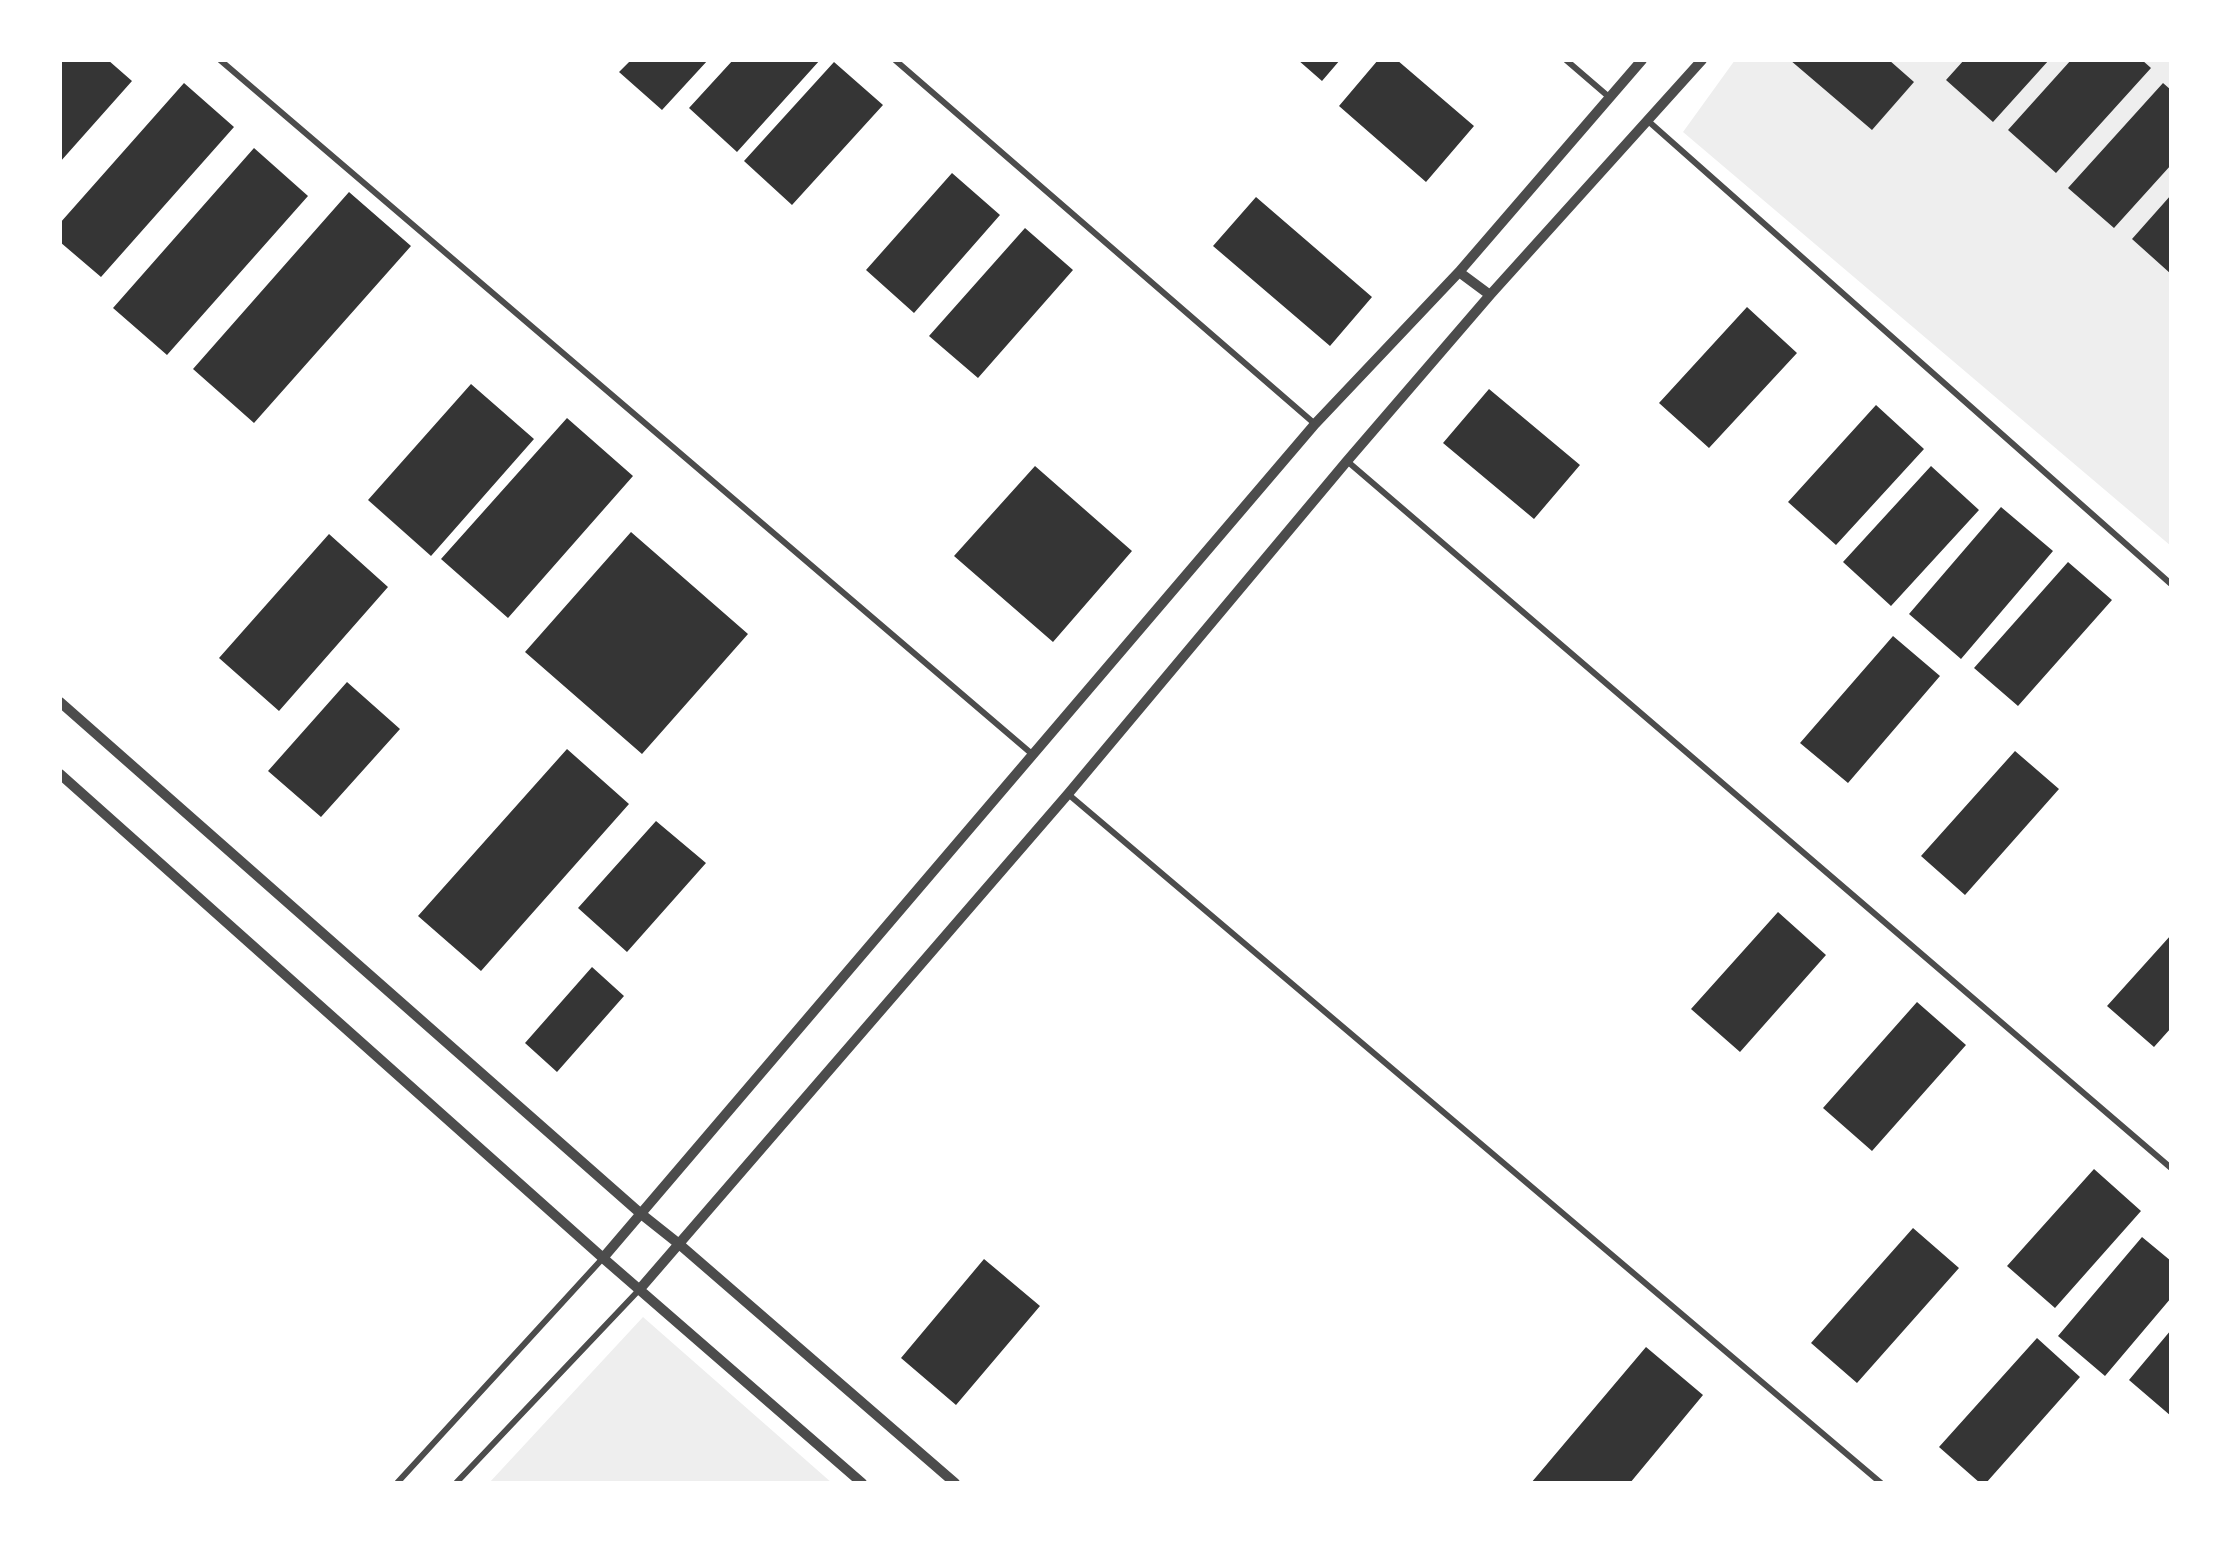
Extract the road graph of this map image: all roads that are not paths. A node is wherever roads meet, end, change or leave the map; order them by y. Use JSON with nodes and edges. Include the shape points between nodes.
{"nodes":[{"id":1,"x":220,"y":60,"type":"edge"},
{"id":2,"x":894,"y":60,"type":"edge"},
{"id":3,"x":1566,"y":60,"type":"edge"},
{"id":4,"x":1642,"y":60,"type":"edge"},
{"id":5,"x":1702,"y":60,"type":"edge"},
{"id":6,"x":1609,"y":97,"type":"junction"},
{"id":7,"x":1647,"y":120,"type":"junction"},
{"id":8,"x":1459,"y":272,"type":"junction"},
{"id":9,"x":1490,"y":295,"type":"junction"},
{"id":10,"x":1315,"y":424,"type":"junction"},
{"id":11,"x":1347,"y":461,"type":"junction"},
{"id":12,"x":2171,"y":584,"type":"edge"},
{"id":13,"x":60,"y":702,"type":"edge"},
{"id":14,"x":1032,"y":754,"type":"junction"},
{"id":15,"x":60,"y":774,"type":"edge"},
{"id":16,"x":1068,"y":794,"type":"junction"},
{"id":17,"x":2171,"y":1168,"type":"edge"},
{"id":18,"x":640,"y":1213,"type":"junction"},
{"id":19,"x":679,"y":1244,"type":"junction"},
{"id":20,"x":603,"y":1258,"type":"junction"},
{"id":21,"x":639,"y":1290,"type":"junction"},
{"id":22,"x":397,"y":1483,"type":"edge"},
{"id":23,"x":456,"y":1483,"type":"edge"},
{"id":24,"x":862,"y":1483,"type":"edge"},
{"id":25,"x":955,"y":1483,"type":"edge"},
{"id":26,"x":1881,"y":1483,"type":"edge"}],
"edges":[{"from":1,"to":14,"type":"street"},
{"from":2,"to":10,"type":"street"},
{"from":3,"to":6,"type":"street"},
{"from":4,"to":6,"type":"street"},
{"from":5,"to":7,"type":"street"},
{"from":6,"to":8,"type":"street"},
{"from":7,"to":9,"type":"street"},
{"from":7,"to":12,"type":"street"},
{"from":8,"to":9,"type":"street"},
{"from":8,"to":10,"type":"street"},
{"from":9,"to":11,"type":"street"},
{"from":10,"to":14,"type":"street"},
{"from":11,"to":16,"type":"street"},
{"from":11,"to":17,"type":"street"},
{"from":13,"to":18,"type":"street"},
{"from":14,"to":18,"type":"street"},
{"from":15,"to":20,"type":"street"},
{"from":16,"to":19,"type":"street"},
{"from":16,"to":26,"type":"street"},
{"from":18,"to":19,"type":"street"},
{"from":18,"to":20,"type":"street"},
{"from":19,"to":21,"type":"street"},
{"from":19,"to":25,"type":"street"},
{"from":20,"to":21,"type":"street"},
{"from":20,"to":22,"type":"street"},
{"from":21,"to":23,"type":"street"},
{"from":21,"to":24,"type":"street"}]}
